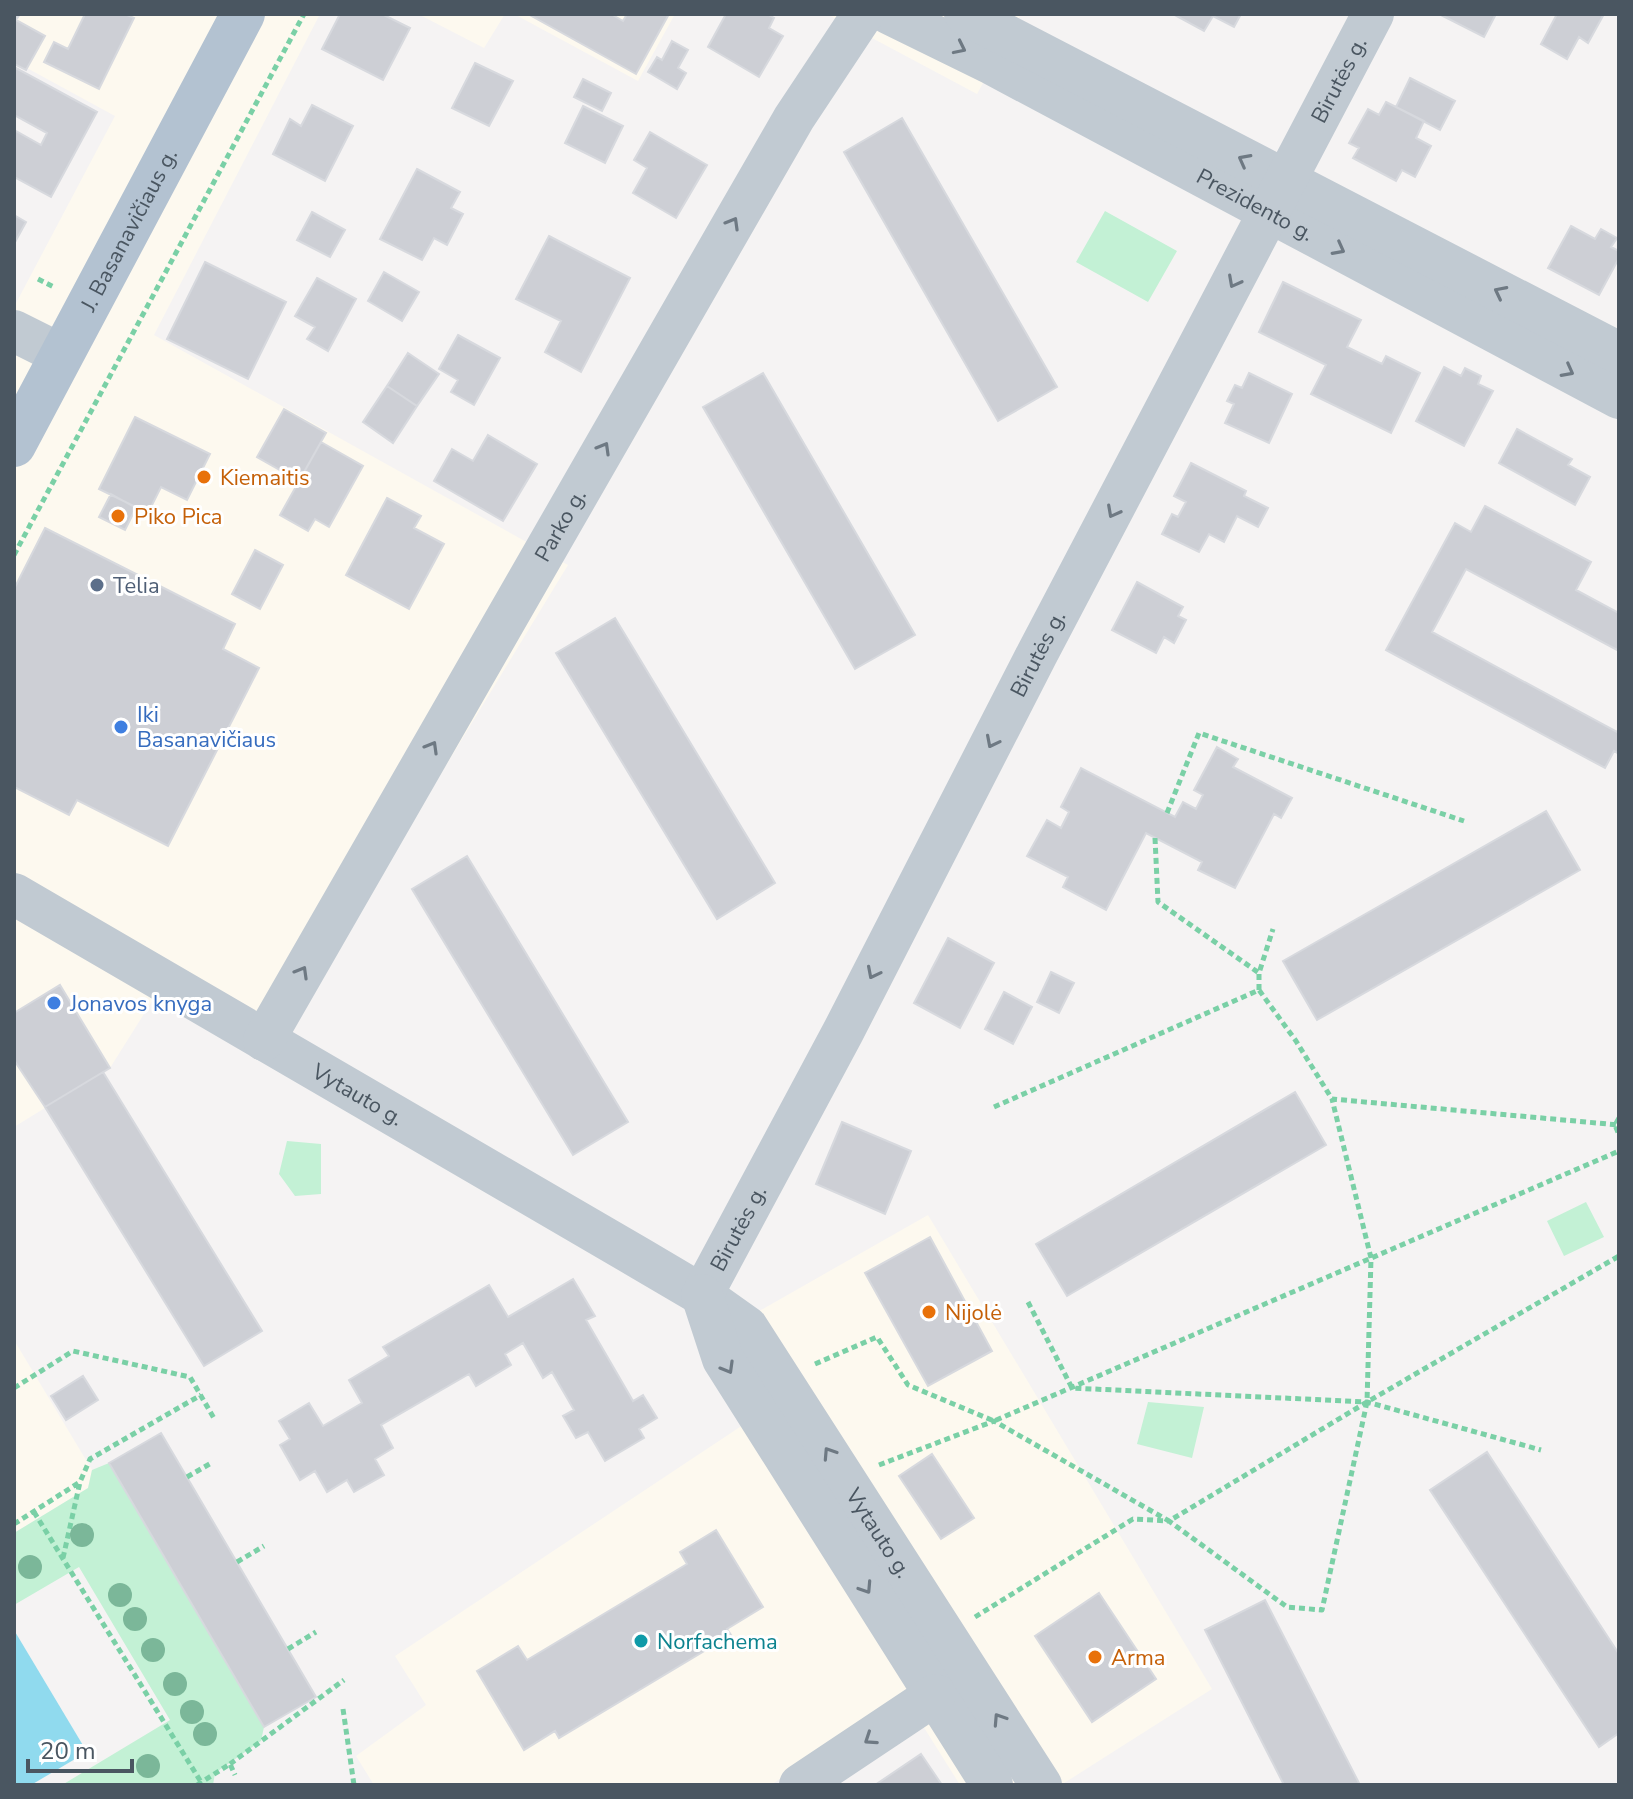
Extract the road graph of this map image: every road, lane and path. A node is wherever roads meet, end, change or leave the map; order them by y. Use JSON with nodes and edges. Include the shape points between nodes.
{"nodes":[{"id":1,"x":243,"y":14,"type":"edge"},
{"id":2,"x":304,"y":14,"type":"edge"},
{"id":3,"x":863,"y":14,"type":"edge"},
{"id":4,"x":890,"y":14,"type":"edge"},
{"id":5,"x":965,"y":14,"type":"edge"},
{"id":6,"x":1373,"y":14,"type":"edge"},
{"id":7,"x":1278,"y":197,"type":"junction"},
{"id":8,"x":14,"y":331,"type":"edge"},
{"id":9,"x":1619,"y":353,"type":"edge"},
{"id":10,"x":62,"y":355,"type":"junction"},
{"id":11,"x":1619,"y":398,"type":"edge"},
{"id":12,"x":14,"y":445,"type":"edge"},
{"id":13,"x":14,"y":555,"type":"edge"},
{"id":14,"x":1167,"y":813,"type":"dead end"},
{"id":15,"x":1464,"y":821,"type":"dead end"},
{"id":16,"x":1155,"y":838,"type":"dead end"},
{"id":17,"x":14,"y":894,"type":"edge"},
{"id":18,"x":1273,"y":929,"type":"dead end"},
{"id":19,"x":1259,"y":973,"type":"junction"},
{"id":20,"x":1259,"y":990,"type":"junction"},
{"id":21,"x":264,"y":1040,"type":"junction"},
{"id":22,"x":1332,"y":1099,"type":"junction"},
{"id":23,"x":994,"y":1107,"type":"dead end"},
{"id":24,"x":1619,"y":1118,"type":"edge"},
{"id":25,"x":1617,"y":1125,"type":"edge"},
{"id":26,"x":1619,"y":1135,"type":"edge"},
{"id":27,"x":1619,"y":1151,"type":"edge"},
{"id":28,"x":1619,"y":1256,"type":"edge"},
{"id":29,"x":1371,"y":1258,"type":"junction"},
{"id":30,"x":702,"y":1295,"type":"junction"},
{"id":31,"x":1028,"y":1302,"type":"dead end"},
{"id":32,"x":781,"y":1379,"type":"junction"},
{"id":33,"x":14,"y":1388,"type":"edge"},
{"id":34,"x":1072,"y":1388,"type":"junction"},
{"id":35,"x":201,"y":1395,"type":"junction"},
{"id":36,"x":1367,"y":1402,"type":"junction"},
{"id":37,"x":215,"y":1420,"type":"dead end"},
{"id":38,"x":994,"y":1421,"type":"junction"},
{"id":39,"x":1541,"y":1450,"type":"dead end"},
{"id":40,"x":213,"y":1462,"type":"dead end"},
{"id":41,"x":187,"y":1477,"type":"dead end"},
{"id":42,"x":845,"y":1478,"type":"junction"},
{"id":43,"x":80,"y":1482,"type":"junction"},
{"id":44,"x":34,"y":1512,"type":"junction"},
{"id":45,"x":1169,"y":1521,"type":"junction"},
{"id":46,"x":14,"y":1524,"type":"edge"},
{"id":47,"x":264,"y":1546,"type":"dead end"},
{"id":48,"x":63,"y":1559,"type":"junction"},
{"id":49,"x":237,"y":1562,"type":"dead end"},
{"id":50,"x":316,"y":1632,"type":"dead end"},
{"id":51,"x":945,"y":1635,"type":"junction"},
{"id":52,"x":288,"y":1649,"type":"dead end"},
{"id":53,"x":344,"y":1680,"type":"dead end"},
{"id":54,"x":935,"y":1695,"type":"junction"},
{"id":55,"x":343,"y":1709,"type":"dead end"},
{"id":56,"x":230,"y":1764,"type":"junction"},
{"id":57,"x":235,"y":1775,"type":"dead end"},
{"id":58,"x":199,"y":1784,"type":"edge"},
{"id":59,"x":354,"y":1785,"type":"edge"},
{"id":60,"x":800,"y":1785,"type":"edge"},
{"id":61,"x":992,"y":1785,"type":"edge"},
{"id":62,"x":1041,"y":1785,"type":"edge"}],
"edges":[{"from":1,"to":10,"type":"main road","name":"J. Basanavičiaus g."},
{"from":2,"to":13,"type":"path"},
{"from":21,"to":3,"type":"street","name":"Parko g.","one_way":true,"via":[[794,118]]},
{"from":4,"to":7,"type":"street","name":"Prezidento g.","one_way":true},
{"from":7,"to":5,"type":"street","name":"Prezidento g.","one_way":true},
{"from":6,"to":7,"type":"street","name":"Birutės g."},
{"from":9,"to":7,"type":"street","name":"Prezidento g.","one_way":true},
{"from":7,"to":11,"type":"street","name":"Prezidento g.","one_way":true},
{"from":7,"to":30,"type":"street","name":"Birutės g.","one_way":true},
{"from":8,"to":10,"type":"street"},
{"from":10,"to":12,"type":"main road","name":"J. Basanavičiaus g."},
{"from":14,"to":15,"type":"path","via":[[1199,733]]},
{"from":16,"to":19,"type":"path","via":[[1158,902]]},
{"from":17,"to":21,"type":"street","name":"Vytauto g."},
{"from":18,"to":19,"type":"path"},
{"from":19,"to":20,"type":"path"},
{"from":20,"to":22,"type":"path"},
{"from":20,"to":23,"type":"path"},
{"from":21,"to":30,"type":"street","name":"Vytauto g."},
{"from":22,"to":25,"type":"path"},
{"from":22,"to":29,"type":"path"},
{"from":24,"to":25,"type":"path"},
{"from":25,"to":26,"type":"path"},
{"from":27,"to":29,"type":"path"},
{"from":28,"to":36,"type":"path"},
{"from":29,"to":34,"type":"path"},
{"from":29,"to":36,"type":"path"},
{"from":30,"to":32,"type":"street","name":"Vytauto g.","via":[[747,1327]]},
{"from":30,"to":54,"type":"street","name":"Vytauto g.","one_way":true,"via":[[723,1359]]},
{"from":31,"to":34,"type":"path"},
{"from":32,"to":38,"type":"path","via":[[877,1337],[908,1385]]},
{"from":42,"to":32,"type":"street","name":"Vytauto g.","one_way":true},
{"from":33,"to":35,"type":"path","via":[[73,1351],[190,1377]]},
{"from":34,"to":36,"type":"path"},
{"from":34,"to":38,"type":"path"},
{"from":35,"to":37,"type":"path"},
{"from":35,"to":43,"type":"path","via":[[90,1459]]},
{"from":36,"to":39,"type":"path"},
{"from":36,"to":45,"type":"path"},
{"from":36,"to":45,"type":"path","via":[[1322,1610],[1287,1607]]},
{"from":38,"to":42,"type":"path"},
{"from":38,"to":45,"type":"path"},
{"from":40,"to":41,"type":"path"},
{"from":42,"to":51,"type":"street","name":"Vytauto g."},
{"from":43,"to":44,"type":"path"},
{"from":43,"to":48,"type":"path"},
{"from":44,"to":46,"type":"path"},
{"from":44,"to":48,"type":"path"},
{"from":45,"to":51,"type":"path","via":[[1133,1519]]},
{"from":47,"to":49,"type":"path"},
{"from":48,"to":58,"type":"path"},
{"from":50,"to":52,"type":"path"},
{"from":62,"to":51,"type":"street","name":"Vytauto g.","one_way":true},
{"from":53,"to":56,"type":"path"},
{"from":54,"to":60,"type":"street","one_way":true},
{"from":54,"to":61,"type":"street","name":"Vytauto g."},
{"from":55,"to":59,"type":"path"},
{"from":56,"to":57,"type":"path"},
{"from":56,"to":58,"type":"path"}]}
